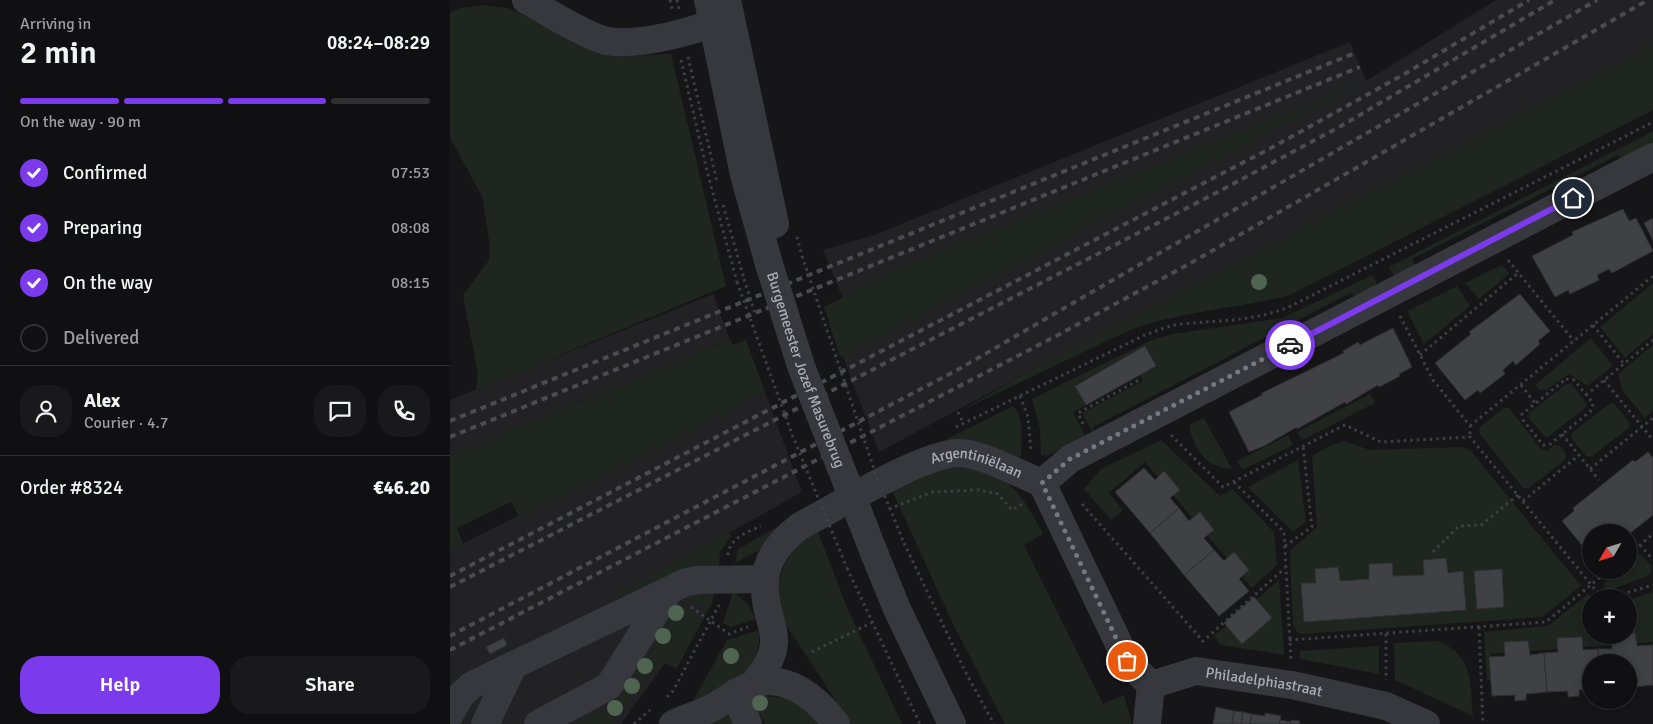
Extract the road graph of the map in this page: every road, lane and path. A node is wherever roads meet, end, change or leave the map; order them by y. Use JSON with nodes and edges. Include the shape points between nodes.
{"nodes":[{"id":1,"x":526,"y":0,"type":"edge"},
{"id":2,"x":677,"y":0,"type":"edge"},
{"id":3,"x":723,"y":8,"type":"edge"},
{"id":4,"x":681,"y":44,"type":"junction"},
{"id":5,"x":1653,"y":122,"type":"edge"},
{"id":6,"x":1653,"y":157,"type":"edge"},
{"id":7,"x":720,"y":191,"type":"dead end"},
{"id":8,"x":722,"y":200,"type":"dead end"},
{"id":9,"x":1492,"y":240,"type":"junction"},
{"id":10,"x":802,"y":256,"type":"dead end"},
{"id":11,"x":1518,"y":273,"type":"junction"},
{"id":12,"x":1653,"y":276,"type":"edge"},
{"id":13,"x":744,"y":279,"type":"dead end"},
{"id":14,"x":1388,"y":294,"type":"junction"},
{"id":15,"x":1593,"y":325,"type":"junction"},
{"id":16,"x":1653,"y":340,"type":"edge"},
{"id":17,"x":1574,"y":341,"type":"junction"},
{"id":18,"x":1420,"y":355,"type":"junction"},
{"id":19,"x":1624,"y":364,"type":"junction"},
{"id":20,"x":1139,"y":380,"type":"dead end"},
{"id":21,"x":1604,"y":380,"type":"junction"},
{"id":22,"x":1520,"y":384,"type":"junction"},
{"id":23,"x":1586,"y":395,"type":"junction"},
{"id":24,"x":1535,"y":403,"type":"junction"},
{"id":25,"x":958,"y":412,"type":"dead end"},
{"id":26,"x":1153,"y":417,"type":"junction"},
{"id":27,"x":1653,"y":418,"type":"edge"},
{"id":28,"x":963,"y":423,"type":"dead end"},
{"id":29,"x":1470,"y":426,"type":"junction"},
{"id":30,"x":1642,"y":427,"type":"junction"},
{"id":31,"x":1562,"y":434,"type":"junction"},
{"id":32,"x":1470,"y":437,"type":"junction"},
{"id":33,"x":1653,"y":440,"type":"edge"},
{"id":34,"x":1303,"y":446,"type":"junction"},
{"id":35,"x":1094,"y":447,"type":"junction"},
{"id":36,"x":1579,"y":455,"type":"junction"},
{"id":37,"x":1590,"y":469,"type":"junction"},
{"id":38,"x":1599,"y":480,"type":"dead end"},
{"id":39,"x":1234,"y":482,"type":"junction"},
{"id":40,"x":1044,"y":487,"type":"junction"},
{"id":41,"x":1518,"y":495,"type":"junction"},
{"id":42,"x":1522,"y":501,"type":"junction"},
{"id":43,"x":881,"y":512,"type":"dead end"},
{"id":44,"x":837,"y":531,"type":"dead end"},
{"id":45,"x":1653,"y":534,"type":"edge"},
{"id":46,"x":828,"y":535,"type":"dead end"},
{"id":47,"x":1640,"y":545,"type":"joint"},
{"id":48,"x":1284,"y":546,"type":"junction"},
{"id":49,"x":1433,"y":552,"type":"dead end"},
{"id":50,"x":1653,"y":560,"type":"edge"},
{"id":51,"x":1285,"y":568,"type":"junction"},
{"id":52,"x":765,"y":579,"type":"junction"},
{"id":53,"x":1597,"y":579,"type":"edge"},
{"id":54,"x":1591,"y":584,"type":"junction"},
{"id":55,"x":1653,"y":585,"type":"edge"},
{"id":56,"x":1595,"y":589,"type":"edge"},
{"id":57,"x":668,"y":590,"type":"junction"},
{"id":58,"x":1637,"y":590,"type":"edge"},
{"id":59,"x":871,"y":623,"type":"junction"},
{"id":60,"x":1479,"y":627,"type":"junction"},
{"id":61,"x":725,"y":632,"type":"dead end"},
{"id":62,"x":1386,"y":634,"type":"junction"},
{"id":63,"x":1202,"y":640,"type":"junction"},
{"id":64,"x":1290,"y":640,"type":"junction"},
{"id":65,"x":812,"y":652,"type":"dead end"},
{"id":66,"x":513,"y":666,"type":"junction"},
{"id":67,"x":1196,"y":671,"type":"junction"},
{"id":68,"x":1292,"y":684,"type":"junction"},
{"id":69,"x":1150,"y":686,"type":"junction"},
{"id":70,"x":744,"y":689,"type":"junction"},
{"id":71,"x":1386,"y":706,"type":"junction"},
{"id":72,"x":450,"y":714,"type":"edge"},
{"id":73,"x":485,"y":724,"type":"edge"},
{"id":74,"x":538,"y":724,"type":"edge"},
{"id":75,"x":673,"y":724,"type":"edge"},
{"id":76,"x":748,"y":724,"type":"edge"},
{"id":77,"x":836,"y":724,"type":"edge"},
{"id":78,"x":920,"y":724,"type":"edge"},
{"id":79,"x":952,"y":724,"type":"edge"},
{"id":80,"x":994,"y":724,"type":"edge"},
{"id":81,"x":1147,"y":724,"type":"edge"},
{"id":82,"x":1426,"y":724,"type":"edge"},
{"id":83,"x":1483,"y":724,"type":"edge"}],
"edges":[{"from":1,"to":4,"type":"street","via":[[600,39],[616,43]]},
{"from":2,"to":4,"type":"path"},
{"from":3,"to":4,"type":"street"},
{"from":3,"to":79,"type":"street","name":"Burgemeester Jozef Masurebrug","bridge":true,"via":[[744,175],[801,366],[897,609]]},
{"from":4,"to":7,"type":"path"},
{"from":4,"to":59,"type":"path","bridge":true,"via":[[708,175],[737,282],[793,437]]},
{"from":5,"to":40,"type":"path","via":[[1291,306],[1270,315],[1230,322],[1178,324],[1155,331],[1020,396],[1028,417],[1031,457]]},
{"from":6,"to":9,"type":"street","name":"Argentiniëlaan"},
{"from":8,"to":13,"type":"path"},
{"from":9,"to":11,"type":"path"},
{"from":9,"to":14,"type":"street","name":"Argentiniëlaan"},
{"from":10,"to":80,"type":"path","bridge":true,"via":[[873,466],[904,543]]},
{"from":11,"to":17,"type":"path"},
{"from":11,"to":18,"type":"path"},
{"from":12,"to":15,"type":"path"},
{"from":14,"to":18,"type":"path"},
{"from":14,"to":26,"type":"street","name":"Argentiniëlaan"},
{"from":15,"to":17,"type":"path"},
{"from":15,"to":19,"type":"path"},
{"from":16,"to":19,"type":"path"},
{"from":17,"to":22,"type":"path"},
{"from":18,"to":29,"type":"path","via":[[1433,380]]},
{"from":19,"to":21,"type":"path"},
{"from":20,"to":35,"type":"path","via":[[1078,413]]},
{"from":21,"to":23,"type":"path"},
{"from":21,"to":30,"type":"path"},
{"from":22,"to":24,"type":"path"},
{"from":22,"to":29,"type":"path"},
{"from":23,"to":24,"type":"path","via":[[1574,380],[1566,379]]},
{"from":23,"to":31,"type":"path","via":[[1593,403],[1592,410]]},
{"from":24,"to":31,"type":"path","via":[[1522,414],[1522,420],[1543,445],[1549,445]]},
{"from":25,"to":28,"type":"path"},
{"from":26,"to":35,"type":"street","name":"Argentiniëlaan"},
{"from":26,"to":39,"type":"path","via":[[1223,487]]},
{"from":27,"to":30,"type":"path"},
{"from":29,"to":32,"type":"path"},
{"from":30,"to":33,"type":"path"},
{"from":30,"to":37,"type":"path"},
{"from":31,"to":36,"type":"path"},
{"from":32,"to":34,"type":"path","via":[[1381,442],[1345,425]]},
{"from":32,"to":41,"type":"path"},
{"from":34,"to":39,"type":"path"},
{"from":34,"to":48,"type":"path","via":[[1312,527]]},
{"from":35,"to":40,"type":"street","name":"Argentiniëlaan","via":[[1070,459]]},
{"from":36,"to":37,"type":"path"},
{"from":36,"to":42,"type":"path"},
{"from":37,"to":38,"type":"path"},
{"from":39,"to":48,"type":"path","via":[[1284,532]]},
{"from":40,"to":43,"type":"path","via":[[1012,510],[998,494],[979,490],[932,492]]},
{"from":40,"to":52,"type":"street","name":"Argentiniëlaan","via":[[974,456],[959,453],[932,458],[800,526],[774,550]]},
{"from":40,"to":63,"type":"path","via":[[1080,502]]},
{"from":40,"to":69,"type":"street","via":[[1127,661]]},
{"from":41,"to":42,"type":"path"},
{"from":41,"to":49,"type":"path","via":[[1481,525],[1459,526]]},
{"from":42,"to":54,"type":"path"},
{"from":44,"to":46,"type":"path"},
{"from":45,"to":47,"type":"path"},
{"from":47,"to":50,"type":"path"},
{"from":48,"to":51,"type":"path"},
{"from":51,"to":63,"type":"path"},
{"from":51,"to":64,"type":"path"},
{"from":52,"to":57,"type":"street","via":[[697,580]]},
{"from":52,"to":70,"type":"street","name":"Argentiniëlaan","via":[[774,644],[771,658]]},
{"from":53,"to":54,"type":"path"},
{"from":54,"to":56,"type":"path"},
{"from":54,"to":60,"type":"path","via":[[1546,622]]},
{"from":55,"to":58,"type":"path"},
{"from":57,"to":61,"type":"path"},
{"from":57,"to":66,"type":"street"},
{"from":57,"to":74,"type":"street","via":[[609,686]]},
{"from":59,"to":65,"type":"path"},
{"from":59,"to":78,"type":"path"},
{"from":60,"to":62,"type":"path"},
{"from":60,"to":83,"type":"path"},
{"from":62,"to":64,"type":"path"},
{"from":62,"to":71,"type":"path"},
{"from":63,"to":67,"type":"path"},
{"from":64,"to":68,"type":"path"},
{"from":66,"to":72,"type":"street","via":[[472,685],[460,696]]},
{"from":66,"to":73,"type":"street"},
{"from":67,"to":68,"type":"street","name":"Philadelphiastraat"},
{"from":67,"to":69,"type":"street","name":"Philadelphiastraat"},
{"from":68,"to":71,"type":"street","name":"Philadelphiastraat"},
{"from":69,"to":81,"type":"street"},
{"from":70,"to":75,"type":"street","name":"Argentiniëlaan","via":[[710,709]]},
{"from":70,"to":76,"type":"street"},
{"from":70,"to":77,"type":"street","via":[[770,682],[804,692]]},
{"from":71,"to":82,"type":"street","name":"Philadelphiastraat"}]}
